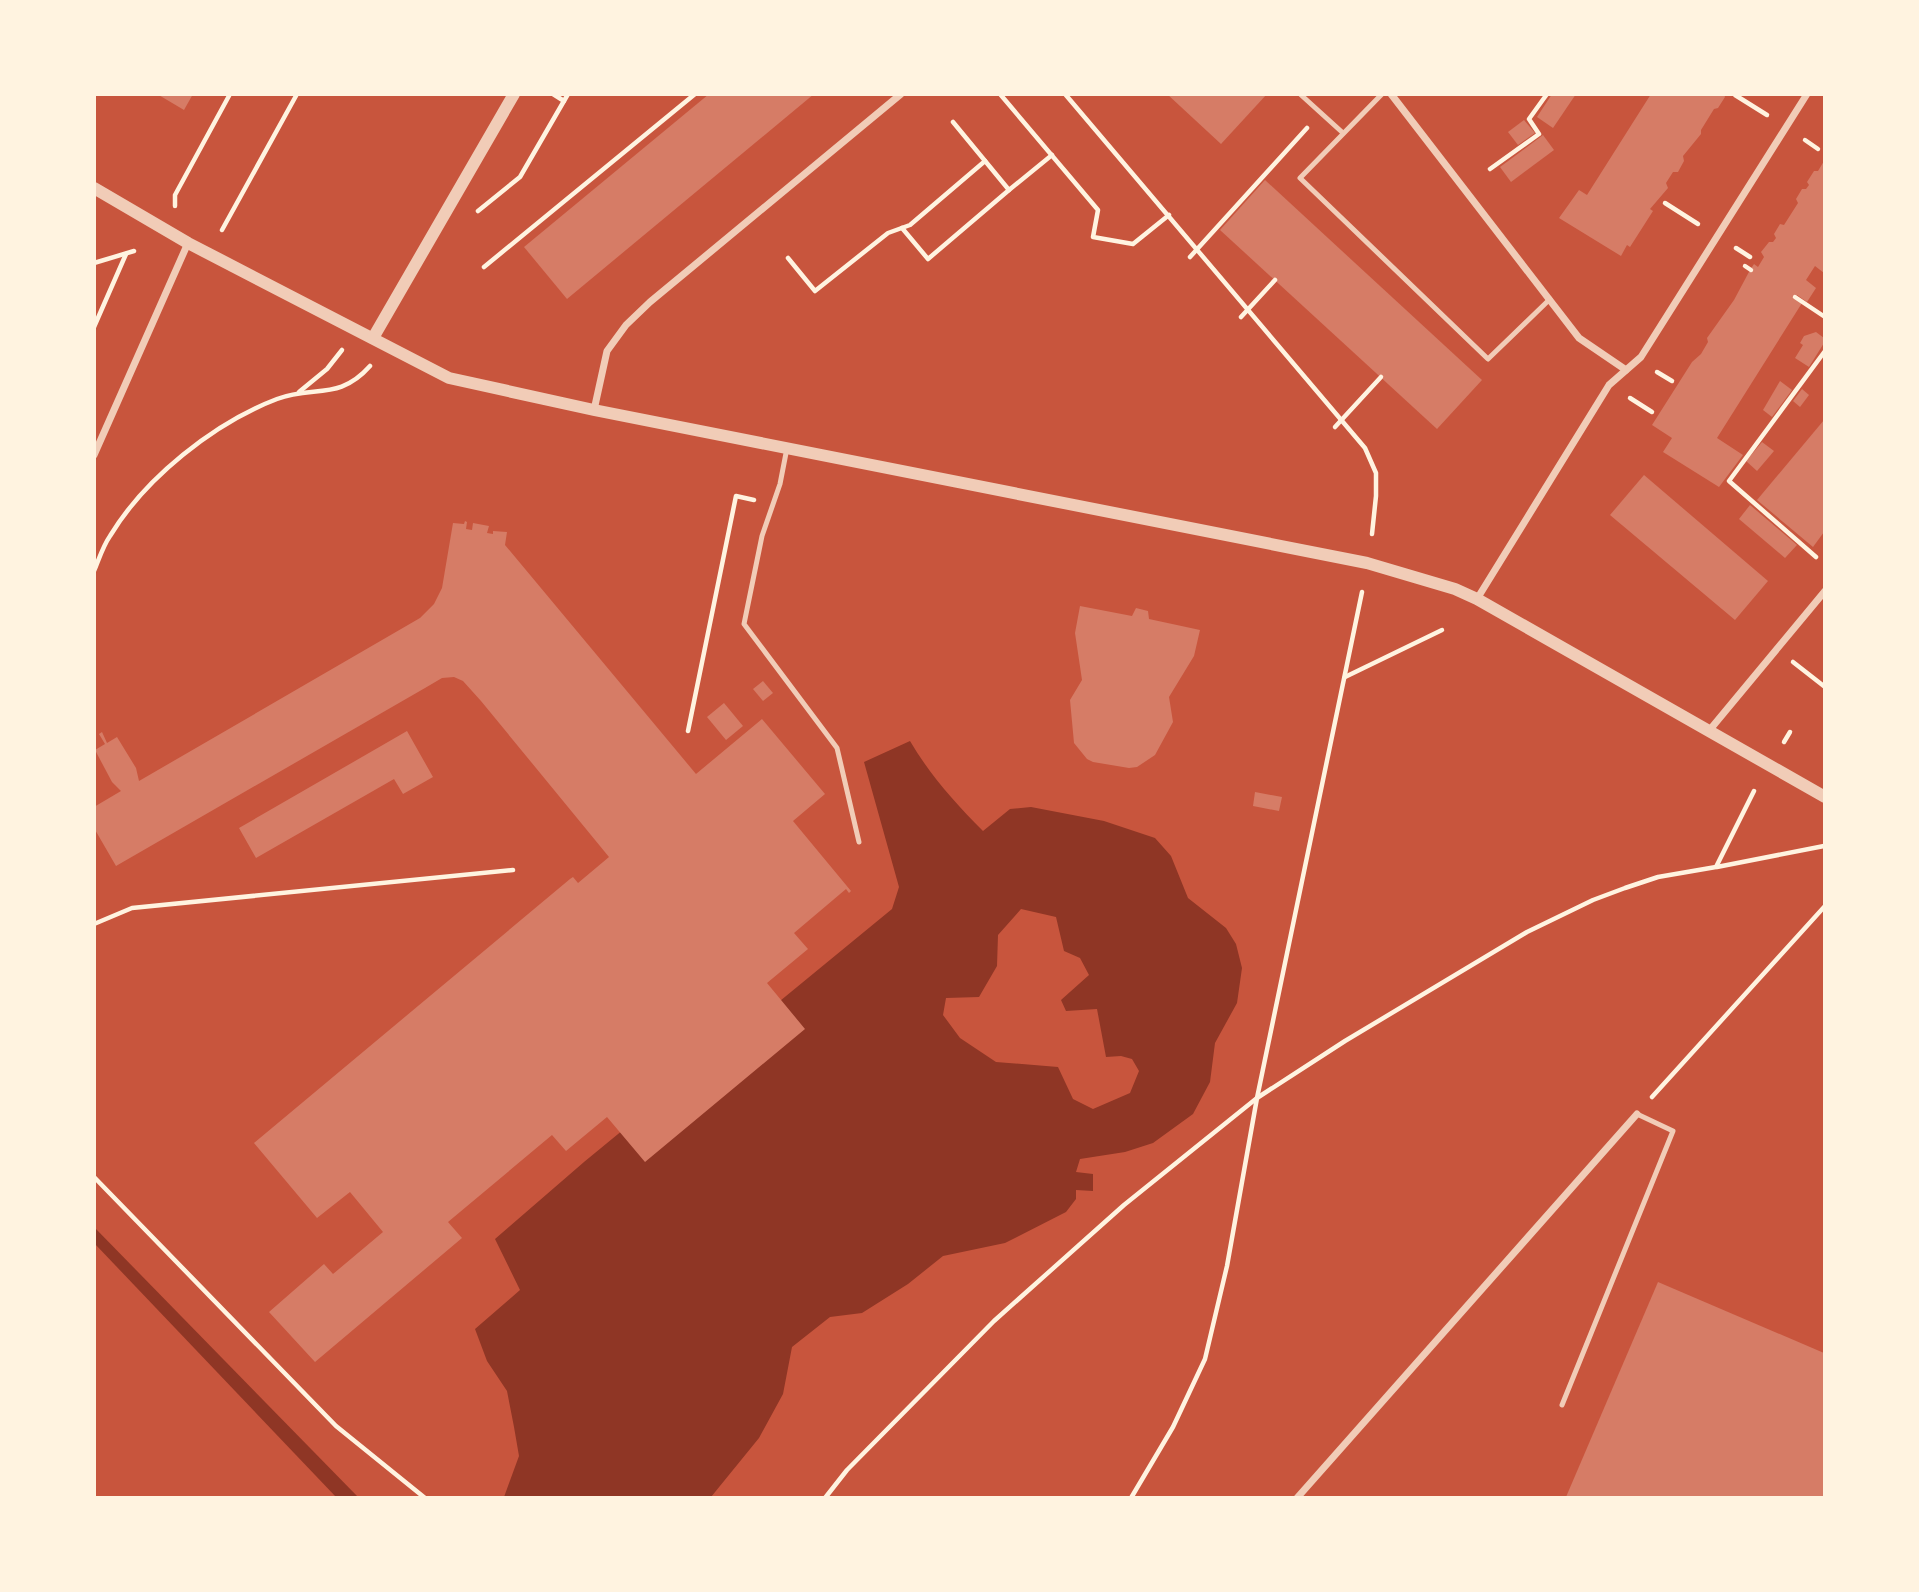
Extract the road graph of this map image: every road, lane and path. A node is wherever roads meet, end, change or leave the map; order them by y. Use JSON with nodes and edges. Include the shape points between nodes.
{"nodes":[{"id":1,"x":230,"y":94,"type":"edge"},
{"id":2,"x":297,"y":94,"type":"edge"},
{"id":3,"x":514,"y":94,"type":"edge"},
{"id":4,"x":552,"y":94,"type":"edge"},
{"id":5,"x":568,"y":94,"type":"edge"},
{"id":6,"x":695,"y":94,"type":"edge"},
{"id":7,"x":901,"y":94,"type":"edge"},
{"id":8,"x":1000,"y":94,"type":"edge"},
{"id":9,"x":1065,"y":94,"type":"edge"},
{"id":10,"x":1300,"y":94,"type":"edge"},
{"id":11,"x":1382,"y":94,"type":"edge"},
{"id":12,"x":1391,"y":94,"type":"edge"},
{"id":13,"x":1546,"y":94,"type":"edge"},
{"id":14,"x":1807,"y":94,"type":"edge"},
{"id":15,"x":1735,"y":95,"type":"edge"},
{"id":16,"x":564,"y":101,"type":"junction"},
{"id":17,"x":1321,"y":113,"type":"junction"},
{"id":18,"x":1768,"y":116,"type":"dead end"},
{"id":19,"x":953,"y":122,"type":"dead end"},
{"id":20,"x":1343,"y":134,"type":"junction"},
{"id":21,"x":1804,"y":140,"type":"dead end"},
{"id":22,"x":1818,"y":149,"type":"dead end"},
{"id":23,"x":1052,"y":155,"type":"junction"},
{"id":24,"x":985,"y":161,"type":"junction"},
{"id":25,"x":1490,"y":169,"type":"dead end"},
{"id":26,"x":94,"y":188,"type":"edge"},
{"id":27,"x":1009,"y":190,"type":"junction"},
{"id":28,"x":1665,"y":203,"type":"dead end"},
{"id":29,"x":175,"y":211,"type":"dead end"},
{"id":30,"x":1168,"y":215,"type":"junction"},
{"id":31,"x":468,"y":219,"type":"dead end"},
{"id":32,"x":1698,"y":224,"type":"dead end"},
{"id":33,"x":902,"y":228,"type":"junction"},
{"id":34,"x":222,"y":230,"type":"dead end"},
{"id":35,"x":188,"y":243,"type":"junction"},
{"id":36,"x":1736,"y":248,"type":"dead end"},
{"id":37,"x":1197,"y":249,"type":"junction"},
{"id":38,"x":134,"y":251,"type":"dead end"},
{"id":39,"x":126,"y":254,"type":"junction"},
{"id":40,"x":1190,"y":257,"type":"dead end"},
{"id":41,"x":1750,"y":257,"type":"dead end"},
{"id":42,"x":788,"y":258,"type":"dead end"},
{"id":43,"x":94,"y":262,"type":"edge"},
{"id":44,"x":1745,"y":266,"type":"dead end"},
{"id":45,"x":484,"y":267,"type":"dead end"},
{"id":46,"x":1751,"y":270,"type":"dead end"},
{"id":47,"x":1275,"y":280,"type":"dead end"},
{"id":48,"x":1795,"y":297,"type":"dead end"},
{"id":49,"x":1550,"y":299,"type":"junction"},
{"id":50,"x":1249,"y":309,"type":"junction"},
{"id":51,"x":1241,"y":317,"type":"dead end"},
{"id":52,"x":1825,"y":317,"type":"edge"},
{"id":53,"x":94,"y":327,"type":"edge"},
{"id":54,"x":373,"y":338,"type":"junction"},
{"id":55,"x":1825,"y":351,"type":"edge"},
{"id":56,"x":1626,"y":370,"type":"junction"},
{"id":57,"x":1381,"y":377,"type":"dead end"},
{"id":58,"x":299,"y":392,"type":"junction"},
{"id":59,"x":1621,"y":392,"type":"dead end"},
{"id":60,"x":594,"y":411,"type":"junction"},
{"id":61,"x":1653,"y":412,"type":"dead end"},
{"id":62,"x":1342,"y":420,"type":"junction"},
{"id":63,"x":1335,"y":428,"type":"dead end"},
{"id":64,"x":787,"y":448,"type":"junction"},
{"id":65,"x":94,"y":455,"type":"edge"},
{"id":66,"x":773,"y":503,"type":"junction"},
{"id":67,"x":1372,"y":534,"type":"dead end"},
{"id":68,"x":1816,"y":557,"type":"dead end"},
{"id":69,"x":94,"y":570,"type":"edge"},
{"id":70,"x":1825,"y":591,"type":"edge"},
{"id":71,"x":1363,"y":592,"type":"dead end"},
{"id":72,"x":1477,"y":598,"type":"junction"},
{"id":73,"x":1442,"y":630,"type":"dead end"},
{"id":74,"x":1787,"y":656,"type":"dead end"},
{"id":75,"x":1344,"y":677,"type":"junction"},
{"id":76,"x":1825,"y":687,"type":"edge"},
{"id":77,"x":688,"y":732,"type":"dead end"},
{"id":78,"x":1708,"y":732,"type":"junction"},
{"id":79,"x":1790,"y":732,"type":"dead end"},
{"id":80,"x":1784,"y":742,"type":"dead end"},
{"id":81,"x":1754,"y":791,"type":"dead end"},
{"id":82,"x":1825,"y":797,"type":"edge"},
{"id":83,"x":859,"y":842,"type":"dead end"},
{"id":84,"x":1824,"y":846,"type":"edge"},
{"id":85,"x":1716,"y":867,"type":"junction"},
{"id":86,"x":513,"y":870,"type":"dead end"},
{"id":87,"x":1825,"y":906,"type":"edge"},
{"id":88,"x":94,"y":924,"type":"edge"},
{"id":89,"x":1257,"y":1098,"type":"junction"},
{"id":90,"x":1637,"y":1114,"type":"junction"},
{"id":91,"x":94,"y":1177,"type":"edge"},
{"id":92,"x":1562,"y":1405,"type":"dead end"},
{"id":93,"x":425,"y":1497,"type":"edge"},
{"id":94,"x":825,"y":1497,"type":"edge"},
{"id":95,"x":1130,"y":1497,"type":"edge"},
{"id":96,"x":1297,"y":1497,"type":"edge"}],
"edges":[{"from":1,"to":29,"type":"path","via":[[175,195]]},
{"from":2,"to":34,"type":"path"},
{"from":3,"to":54,"type":"street"},
{"from":4,"to":16,"type":"path"},
{"from":5,"to":16,"type":"path"},
{"from":6,"to":45,"type":"path"},
{"from":7,"to":60,"type":"street","via":[[626,325],[607,351]]},
{"from":8,"to":23,"type":"path"},
{"from":9,"to":30,"type":"path"},
{"from":10,"to":17,"type":"lane"},
{"from":11,"to":20,"type":"lane"},
{"from":12,"to":49,"type":"street"},
{"from":13,"to":25,"type":"path","via":[[1529,119],[1539,134]]},
{"from":14,"to":56,"type":"street","via":[[1641,357]]},
{"from":15,"to":18,"type":"path"},
{"from":16,"to":31,"type":"path","via":[[520,177]]},
{"from":17,"to":20,"type":"lane"},
{"from":17,"to":37,"type":"path"},
{"from":19,"to":24,"type":"path"},
{"from":20,"to":49,"type":"lane","via":[[1300,177],[1488,359]]},
{"from":21,"to":22,"type":"path"},
{"from":23,"to":27,"type":"path"},
{"from":23,"to":30,"type":"path","via":[[1098,210],[1093,237],[1133,244]]},
{"from":24,"to":27,"type":"path"},
{"from":24,"to":33,"type":"path"},
{"from":26,"to":35,"type":"street"},
{"from":27,"to":33,"type":"path","via":[[928,259]]},
{"from":28,"to":32,"type":"path"},
{"from":30,"to":37,"type":"path"},
{"from":33,"to":42,"type":"path","via":[[888,233],[815,291]]},
{"from":35,"to":54,"type":"street"},
{"from":35,"to":65,"type":"street"},
{"from":36,"to":41,"type":"path"},
{"from":37,"to":40,"type":"path"},
{"from":37,"to":50,"type":"path"},
{"from":38,"to":39,"type":"path"},
{"from":39,"to":43,"type":"path"},
{"from":39,"to":53,"type":"path"},
{"from":44,"to":46,"type":"path"},
{"from":47,"to":50,"type":"path"},
{"from":48,"to":52,"type":"path"},
{"from":49,"to":56,"type":"street","via":[[1580,338]]},
{"from":50,"to":51,"type":"path"},
{"from":50,"to":62,"type":"path"},
{"from":54,"to":58,"type":"path","via":[[342,350]]},
{"from":54,"to":58,"type":"path","via":[[371,365],[355,381],[337,390]]},
{"from":54,"to":60,"type":"street","via":[[449,378]]},
{"from":55,"to":68,"type":"path","via":[[1729,481]]},
{"from":56,"to":72,"type":"street","via":[[1609,385]]},
{"from":57,"to":62,"type":"path"},
{"from":58,"to":69,"type":"path","via":[[233,419],[194,446],[144,491],[109,537]]},
{"from":59,"to":61,"type":"path"},
{"from":60,"to":64,"type":"street"},
{"from":62,"to":63,"type":"path"},
{"from":62,"to":67,"type":"path","via":[[1365,448],[1376,473]]},
{"from":64,"to":66,"type":"lane"},
{"from":64,"to":72,"type":"street","via":[[1367,563]]},
{"from":66,"to":77,"type":"path","via":[[736,496]]},
{"from":66,"to":83,"type":"lane","via":[[744,624],[837,748]]},
{"from":70,"to":78,"type":"street"},
{"from":71,"to":75,"type":"path"},
{"from":72,"to":78,"type":"street"},
{"from":73,"to":75,"type":"path"},
{"from":74,"to":76,"type":"path"},
{"from":75,"to":89,"type":"path"},
{"from":78,"to":82,"type":"street"},
{"from":79,"to":80,"type":"path"},
{"from":81,"to":85,"type":"path"},
{"from":84,"to":85,"type":"path"},
{"from":85,"to":89,"type":"path","via":[[1625,888],[1527,932]]},
{"from":86,"to":88,"type":"path","via":[[132,908]]},
{"from":87,"to":90,"type":"path"},
{"from":89,"to":94,"type":"path","via":[[1124,1205],[994,1321]]},
{"from":89,"to":95,"type":"path","via":[[1205,1359],[1152,1466]]},
{"from":90,"to":92,"type":"lane","via":[[1673,1131]]},
{"from":90,"to":96,"type":"street"},
{"from":91,"to":93,"type":"path","via":[[336,1426]]}]}
